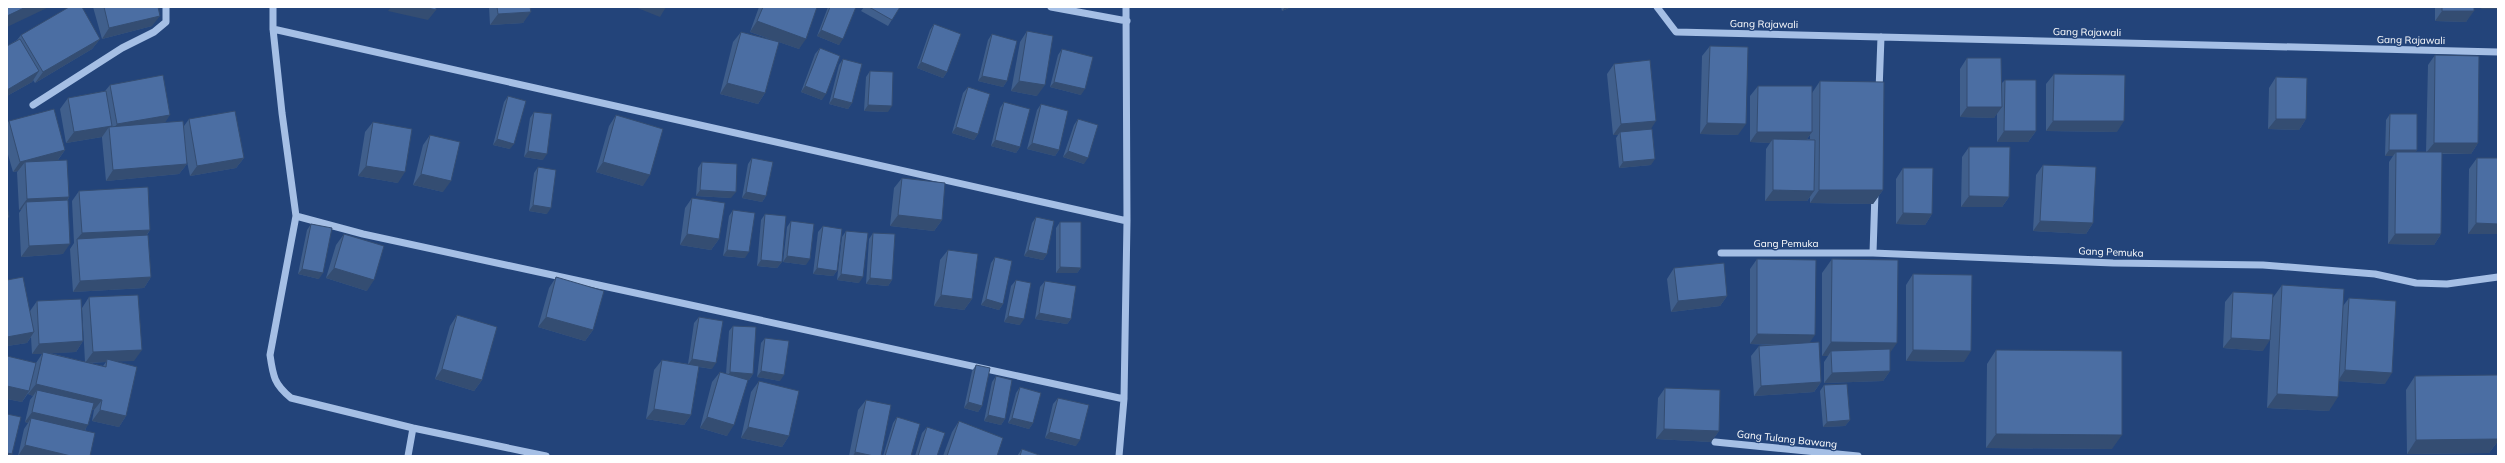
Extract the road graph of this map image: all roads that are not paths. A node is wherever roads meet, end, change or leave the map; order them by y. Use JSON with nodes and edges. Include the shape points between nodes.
{"nodes":[{"id":1,"x":166,"y":7,"type":"edge"},
{"id":2,"x":273,"y":7,"type":"edge"},
{"id":3,"x":1051,"y":7,"type":"edge"},
{"id":4,"x":1126,"y":7,"type":"edge"},
{"id":5,"x":1657,"y":7,"type":"edge"},
{"id":6,"x":1127,"y":21,"type":"junction"},
{"id":7,"x":273,"y":29,"type":"junction"},
{"id":8,"x":1881,"y":37,"type":"junction"},
{"id":9,"x":2498,"y":52,"type":"edge"},
{"id":10,"x":1878,"y":98,"type":"edge"},
{"id":11,"x":33,"y":105,"type":"dead end"},
{"id":12,"x":1876,"y":184,"type":"edge"},
{"id":13,"x":296,"y":216,"type":"junction"},
{"id":14,"x":1127,"y":221,"type":"junction"},
{"id":15,"x":1721,"y":253,"type":"dead end"},
{"id":16,"x":1873,"y":253,"type":"junction"},
{"id":17,"x":2498,"y":277,"type":"edge"},
{"id":18,"x":1124,"y":399,"type":"junction"},
{"id":19,"x":413,"y":428,"type":"junction"},
{"id":20,"x":1715,"y":442,"type":"edge"},
{"id":21,"x":408,"y":456,"type":"edge"},
{"id":22,"x":546,"y":456,"type":"edge"},
{"id":23,"x":1119,"y":456,"type":"edge"},
{"id":24,"x":1858,"y":456,"type":"edge"}],
"edges":[{"from":1,"to":11,"type":"street","via":[[166,22],[154,32],[122,48]]},
{"from":2,"to":7,"type":"street"},
{"from":3,"to":6,"type":"street"},
{"from":4,"to":6,"type":"street"},
{"from":5,"to":8,"type":"street","name":"Gang Rajawali","via":[[1676,32]]},
{"from":6,"to":14,"type":"street"},
{"from":7,"to":13,"type":"street"},
{"from":7,"to":14,"type":"street"},
{"from":8,"to":9,"type":"street","name":"Gang Rajawali"},
{"from":8,"to":10,"type":"street"},
{"from":12,"to":16,"type":"street"},
{"from":13,"to":18,"type":"street","via":[[363,234]]},
{"from":13,"to":19,"type":"street","via":[[270,355],[278,388],[291,398]]},
{"from":14,"to":18,"type":"street"},
{"from":15,"to":16,"type":"street","name":"Gang Pemuka"},
{"from":16,"to":17,"type":"street","name":"Gang Pemuka","via":[[2113,263],[2263,265],[2375,274],[2416,283],[2447,284]]},
{"from":18,"to":23,"type":"street"},
{"from":19,"to":21,"type":"street"},
{"from":19,"to":22,"type":"street"},
{"from":20,"to":24,"type":"street","name":"Gang Tulang Bawang"}]}
